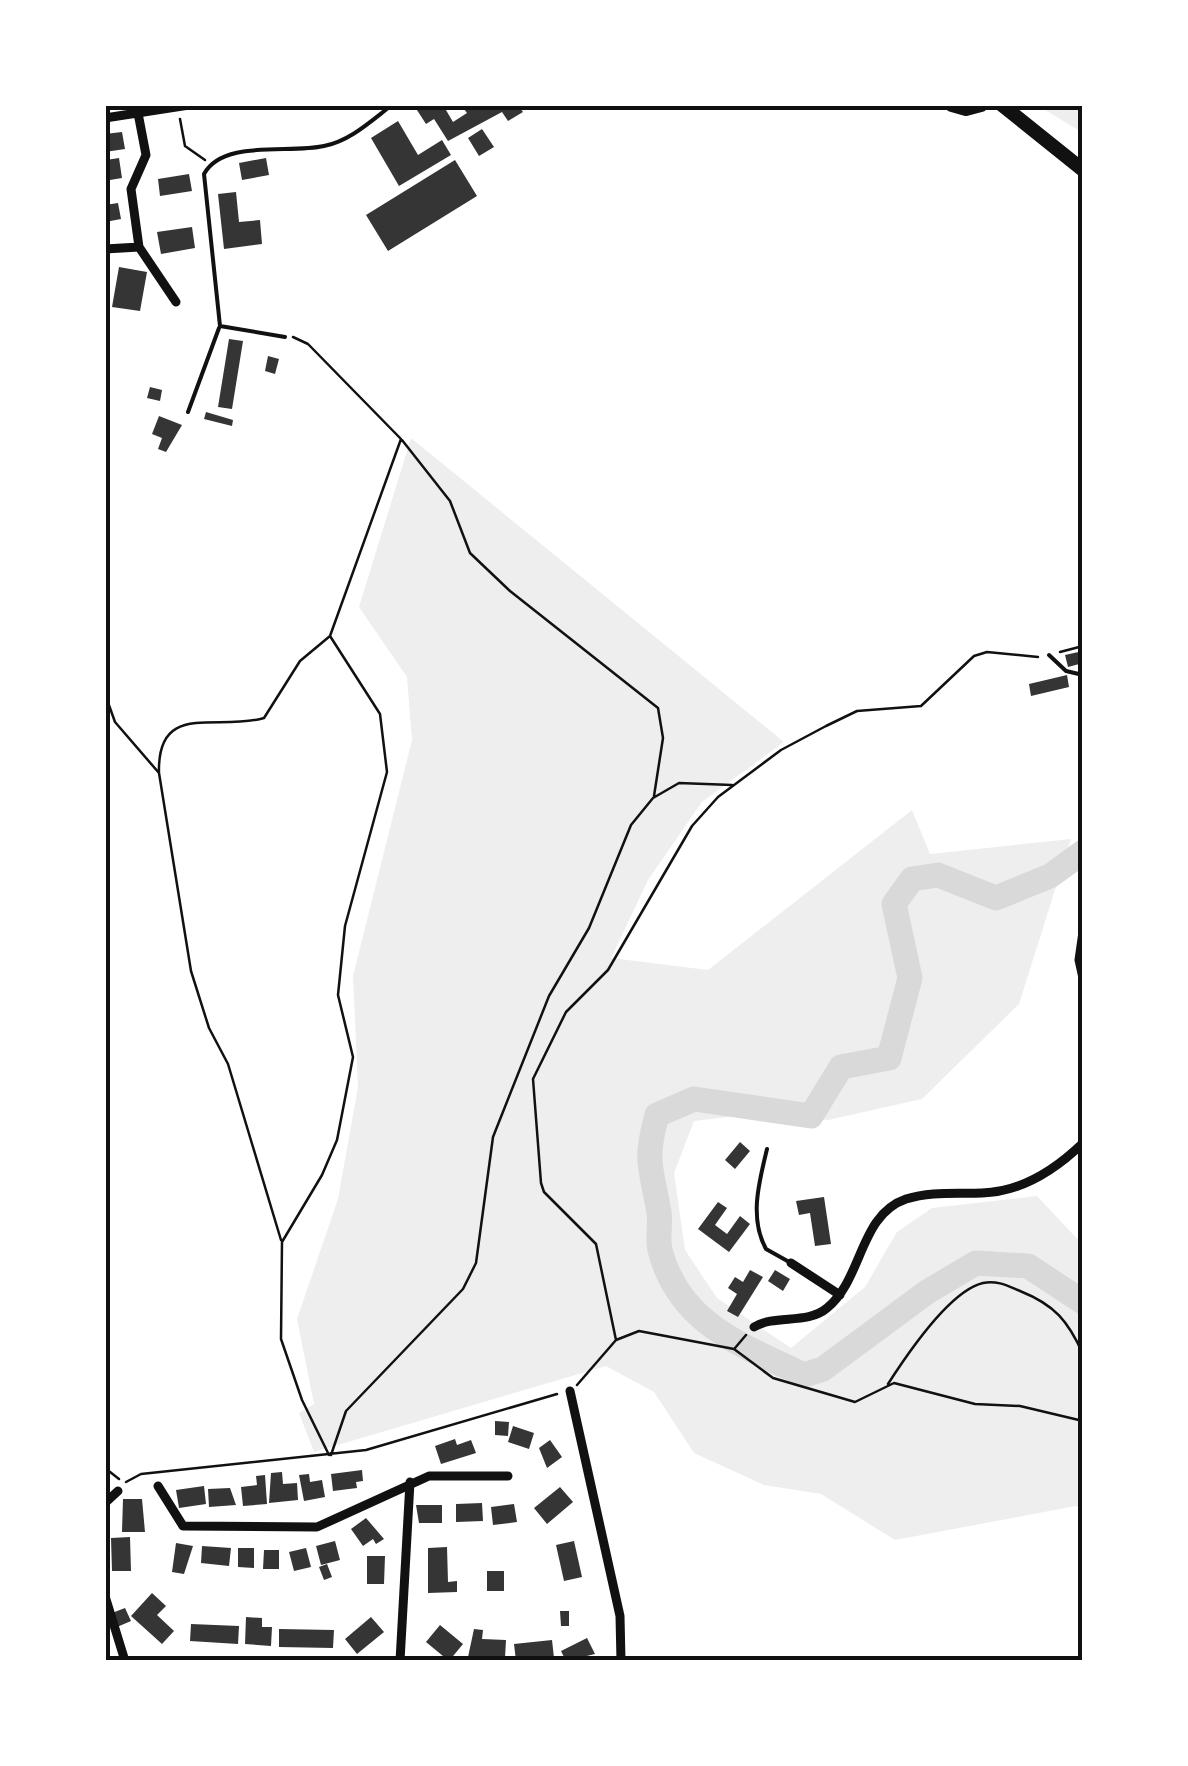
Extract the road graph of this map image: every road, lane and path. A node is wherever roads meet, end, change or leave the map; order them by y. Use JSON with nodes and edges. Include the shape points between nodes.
{"nodes":[{"id":1,"x":392,"y":105,"type":"edge"},
{"id":2,"x":952,"y":105,"type":"edge"},
{"id":3,"x":981,"y":105,"type":"edge"},
{"id":4,"x":1002,"y":105,"type":"edge"},
{"id":5,"x":183,"y":107,"type":"edge"},
{"id":6,"x":138,"y":113,"type":"junction"},
{"id":7,"x":105,"y":118,"type":"edge"},
{"id":8,"x":210,"y":163,"type":"junction"},
{"id":9,"x":1083,"y":170,"type":"edge"},
{"id":10,"x":138,"y":247,"type":"junction"},
{"id":11,"x":105,"y":249,"type":"edge"},
{"id":12,"x":176,"y":302,"type":"dead end"},
{"id":13,"x":220,"y":326,"type":"junction"},
{"id":14,"x":285,"y":338,"type":"joint"},
{"id":15,"x":188,"y":412,"type":"dead end"},
{"id":16,"x":401,"y":439,"type":"junction"},
{"id":17,"x":330,"y":636,"type":"junction"},
{"id":18,"x":1083,"y":646,"type":"edge"},
{"id":19,"x":1049,"y":654,"type":"junction"},
{"id":20,"x":1083,"y":676,"type":"edge"},
{"id":21,"x":105,"y":694,"type":"edge"},
{"id":22,"x":159,"y":773,"type":"junction"},
{"id":23,"x":734,"y":786,"type":"junction"},
{"id":24,"x":653,"y":798,"type":"junction"},
{"id":25,"x":1083,"y":932,"type":"edge"},
{"id":26,"x":1083,"y":978,"type":"edge"},
{"id":27,"x":1083,"y":1143,"type":"edge"},
{"id":28,"x":767,"y":1149,"type":"dead end"},
{"id":29,"x":282,"y":1242,"type":"junction"},
{"id":30,"x":791,"y":1263,"type":"joint"},
{"id":31,"x":840,"y":1295,"type":"junction"},
{"id":32,"x":754,"y":1327,"type":"joint"},
{"id":33,"x":616,"y":1340,"type":"junction"},
{"id":34,"x":734,"y":1349,"type":"junction"},
{"id":35,"x":1083,"y":1354,"type":"edge"},
{"id":36,"x":888,"y":1384,"type":"junction"},
{"id":37,"x":570,"y":1390,"type":"junction"},
{"id":38,"x":1083,"y":1421,"type":"edge"},
{"id":39,"x":330,"y":1456,"type":"junction"},
{"id":40,"x":105,"y":1468,"type":"edge"},
{"id":41,"x":508,"y":1476,"type":"dead end"},
{"id":42,"x":410,"y":1482,"type":"junction"},
{"id":43,"x":158,"y":1486,"type":"dead end"},
{"id":44,"x":121,"y":1487,"type":"junction"},
{"id":45,"x":105,"y":1503,"type":"edge"},
{"id":46,"x":105,"y":1596,"type":"edge"},
{"id":47,"x":126,"y":1661,"type":"edge"},
{"id":48,"x":400,"y":1661,"type":"edge"},
{"id":49,"x":621,"y":1661,"type":"edge"}],
"edges":[{"from":1,"to":8,"type":"lane","via":[[325,146],[226,155]]},
{"from":2,"to":3,"type":"main road"},
{"from":4,"to":9,"type":"main road"},
{"from":5,"to":6,"type":"street"},
{"from":5,"to":8,"type":"path","via":[[185,146]]},
{"from":6,"to":7,"type":"street"},
{"from":6,"to":10,"type":"street","via":[[146,155],[131,189]]},
{"from":8,"to":13,"type":"lane","via":[[204,174]]},
{"from":10,"to":11,"type":"street"},
{"from":10,"to":12,"type":"street"},
{"from":13,"to":14,"type":"lane"},
{"from":13,"to":15,"type":"lane"},
{"from":14,"to":16,"type":"path","via":[[308,344]]},
{"from":16,"to":17,"type":"path"},
{"from":16,"to":24,"type":"path","via":[[450,502],[470,553],[658,708],[664,738]]},
{"from":17,"to":22,"type":"path","via":[[293,669],[264,718],[167,732],[158,744]]},
{"from":17,"to":29,"type":"path","via":[[380,714],[387,772],[345,926],[338,995],[353,1058],[336,1140]]},
{"from":18,"to":19,"type":"path"},
{"from":19,"to":20,"type":"lane","via":[[1066,671]]},
{"from":19,"to":23,"type":"path","via":[[974,656],[921,706],[858,711],[782,750]]},
{"from":21,"to":22,"type":"path","via":[[115,722]]},
{"from":22,"to":29,"type":"path","via":[[191,971],[228,1064]]},
{"from":23,"to":24,"type":"path","via":[[680,783]]},
{"from":23,"to":33,"type":"path","via":[[692,826],[608,970],[566,1012],[533,1079],[541,1183],[596,1244]]},
{"from":24,"to":39,"type":"path","via":[[631,824],[588,928],[548,996],[493,1137],[476,1263],[464,1289],[346,1411]]},
{"from":25,"to":26,"type":"street"},
{"from":27,"to":31,"type":"street","via":[[1036,1180],[1008,1190],[942,1192],[895,1205],[872,1228]]},
{"from":28,"to":30,"type":"lane","via":[[756,1191],[758,1228],[766,1249]]},
{"from":29,"to":39,"type":"path","via":[[281,1339]]},
{"from":30,"to":31,"type":"street"},
{"from":31,"to":32,"type":"street","via":[[824,1312]]},
{"from":32,"to":34,"type":"path"},
{"from":33,"to":34,"type":"path","via":[[638,1331]]},
{"from":33,"to":37,"type":"path"},
{"from":34,"to":36,"type":"path","via":[[773,1378],[856,1402]]},
{"from":35,"to":36,"type":"path","via":[[1065,1316],[998,1282],[979,1284],[941,1314]]},
{"from":36,"to":38,"type":"path"},
{"from":37,"to":39,"type":"path"},
{"from":37,"to":49,"type":"street","via":[[620,1616]]},
{"from":39,"to":44,"type":"path","via":[[141,1474]]},
{"from":40,"to":44,"type":"path"},
{"from":41,"to":42,"type":"street"},
{"from":42,"to":43,"type":"street","via":[[317,1527],[183,1526]]},
{"from":42,"to":48,"type":"street"},
{"from":44,"to":45,"type":"street"},
{"from":46,"to":47,"type":"street"}]}
